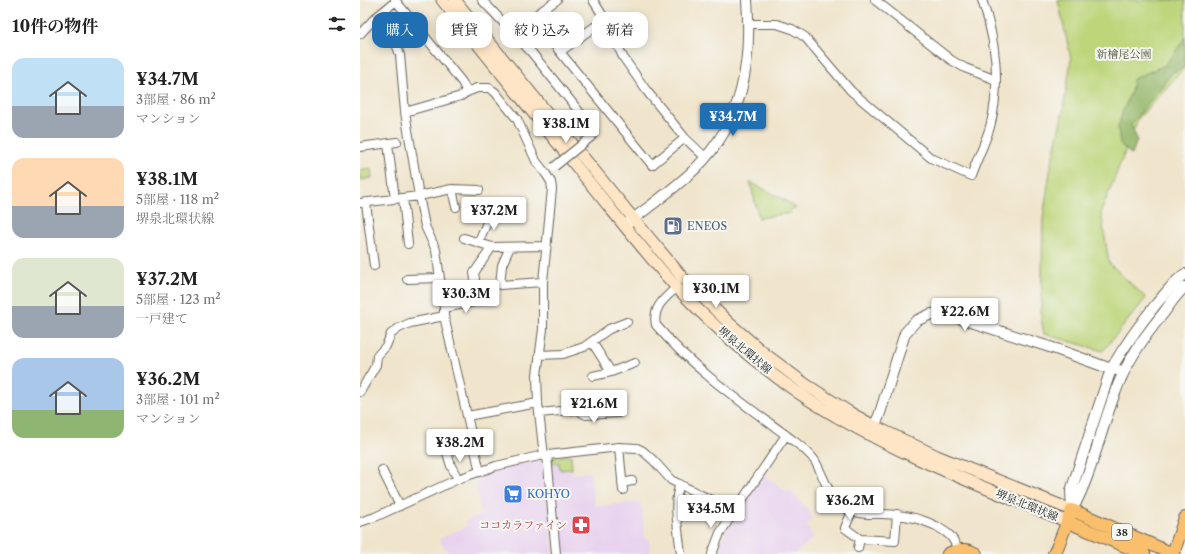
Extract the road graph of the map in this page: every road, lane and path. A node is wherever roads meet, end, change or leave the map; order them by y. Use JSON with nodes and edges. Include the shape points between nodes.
{"nodes":[{"id":1,"x":442,"y":0,"type":"edge"},
{"id":2,"x":455,"y":0,"type":"edge"},
{"id":3,"x":482,"y":0,"type":"edge"},
{"id":4,"x":557,"y":0,"type":"edge"},
{"id":5,"x":593,"y":0,"type":"edge"},
{"id":6,"x":748,"y":0,"type":"edge"},
{"id":7,"x":876,"y":0,"type":"edge"},
{"id":8,"x":982,"y":0,"type":"edge"},
{"id":9,"x":395,"y":1,"type":"edge"},
{"id":10,"x":382,"y":12,"type":"edge"},
{"id":11,"x":600,"y":12,"type":"edge"},
{"id":12,"x":372,"y":21,"type":"edge"},
{"id":13,"x":749,"y":24,"type":"junction"},
{"id":14,"x":592,"y":28,"type":"edge"},
{"id":15,"x":360,"y":34,"type":"edge"},
{"id":16,"x":397,"y":48,"type":"edge"},
{"id":17,"x":619,"y":48,"type":"edge"},
{"id":18,"x":560,"y":52,"type":"junction"},
{"id":19,"x":996,"y":80,"type":"junction"},
{"id":20,"x":467,"y":92,"type":"junction"},
{"id":21,"x":405,"y":112,"type":"junction"},
{"id":22,"x":685,"y":138,"type":"junction"},
{"id":23,"x":397,"y":142,"type":"dead end"},
{"id":24,"x":388,"y":144,"type":"junction"},
{"id":25,"x":360,"y":147,"type":"edge"},
{"id":26,"x":705,"y":157,"type":"junction"},
{"id":27,"x":546,"y":174,"type":"junction"},
{"id":28,"x":452,"y":189,"type":"junction"},
{"id":29,"x":480,"y":190,"type":"dead end"},
{"id":30,"x":418,"y":196,"type":"junction"},
{"id":31,"x":399,"y":199,"type":"junction"},
{"id":32,"x":363,"y":203,"type":"edge"},
{"id":33,"x":456,"y":207,"type":"dead end"},
{"id":34,"x":492,"y":211,"type":"dead end"},
{"id":35,"x":629,"y":222,"type":"junction"},
{"id":36,"x":464,"y":238,"type":"dead end"},
{"id":37,"x":478,"y":243,"type":"junction"},
{"id":38,"x":408,"y":244,"type":"dead end"},
{"id":39,"x":547,"y":246,"type":"junction"},
{"id":40,"x":492,"y":247,"type":"junction"},
{"id":41,"x":510,"y":247,"type":"junction"},
{"id":42,"x":374,"y":266,"type":"dead end"},
{"id":43,"x":1185,"y":274,"type":"edge"},
{"id":44,"x":440,"y":278,"type":"junction"},
{"id":45,"x":406,"y":279,"type":"dead end"},
{"id":46,"x":475,"y":279,"type":"dead end"},
{"id":47,"x":543,"y":282,"type":"junction"},
{"id":48,"x":1185,"y":287,"type":"edge"},
{"id":49,"x":677,"y":288,"type":"junction"},
{"id":50,"x":484,"y":300,"type":"dead end"},
{"id":51,"x":444,"y":312,"type":"junction"},
{"id":52,"x":627,"y":322,"type":"dead end"},
{"id":53,"x":592,"y":342,"type":"junction"},
{"id":54,"x":539,"y":355,"type":"junction"},
{"id":55,"x":635,"y":363,"type":"dead end"},
{"id":56,"x":1112,"y":369,"type":"junction"},
{"id":57,"x":1124,"y":371,"type":"junction"},
{"id":58,"x":611,"y":372,"type":"junction"},
{"id":59,"x":593,"y":376,"type":"dead end"},
{"id":60,"x":360,"y":392,"type":"edge"},
{"id":61,"x":538,"y":403,"type":"junction"},
{"id":62,"x":539,"y":413,"type":"junction"},
{"id":63,"x":618,"y":413,"type":"dead end"},
{"id":64,"x":467,"y":416,"type":"junction"},
{"id":65,"x":872,"y":431,"type":"junction"},
{"id":66,"x":786,"y":435,"type":"junction"},
{"id":67,"x":618,"y":447,"type":"junction"},
{"id":68,"x":447,"y":453,"type":"dead end"},
{"id":69,"x":545,"y":455,"type":"junction"},
{"id":70,"x":382,"y":470,"type":"dead end"},
{"id":71,"x":480,"y":472,"type":"junction"},
{"id":72,"x":458,"y":479,"type":"junction"},
{"id":73,"x":632,"y":481,"type":"dead end"},
{"id":74,"x":680,"y":484,"type":"junction"},
{"id":75,"x":400,"y":506,"type":"junction"},
{"id":76,"x":852,"y":511,"type":"junction"},
{"id":77,"x":732,"y":513,"type":"junction"},
{"id":78,"x":897,"y":514,"type":"junction"},
{"id":79,"x":1070,"y":516,"type":"junction"},
{"id":80,"x":1185,"y":518,"type":"edge"},
{"id":81,"x":360,"y":522,"type":"edge"},
{"id":82,"x":860,"y":539,"type":"junction"},
{"id":83,"x":858,"y":548,"type":"dead end"},
{"id":84,"x":953,"y":552,"type":"edge"},
{"id":85,"x":556,"y":554,"type":"edge"},
{"id":86,"x":681,"y":554,"type":"edge"},
{"id":87,"x":712,"y":554,"type":"edge"},
{"id":88,"x":976,"y":554,"type":"edge"},
{"id":89,"x":1054,"y":554,"type":"edge"},
{"id":90,"x":1144,"y":554,"type":"edge"},
{"id":91,"x":1173,"y":554,"type":"edge"}],
"edges":[{"from":1,"to":35,"type":"main road","name":"堺泉北環状線"},
{"from":2,"to":35,"type":"main road","name":"堺泉北環状線"},
{"from":3,"to":27,"type":"street","bridge":true,"via":[[532,53],[594,130],[591,137]]},
{"from":4,"to":18,"type":"street","via":[[537,14],[543,31]]},
{"from":5,"to":11,"type":"street"},
{"from":6,"to":13,"type":"street"},
{"from":7,"to":19,"type":"street","via":[[951,60]]},
{"from":8,"to":19,"type":"street","via":[[995,47]]},
{"from":9,"to":10,"type":"street"},
{"from":9,"to":20,"type":"street","via":[[462,82]]},
{"from":12,"to":15,"type":"street"},
{"from":13,"to":19,"type":"street","via":[[777,24],[792,29],[805,38],[851,91],[931,158],[971,176],[990,126]]},
{"from":13,"to":26,"type":"street","via":[[745,75],[733,115]]},
{"from":14,"to":18,"type":"street"},
{"from":16,"to":21,"type":"street"},
{"from":17,"to":22,"type":"street","via":[[646,90]]},
{"from":18,"to":22,"type":"street","via":[[652,165]]},
{"from":20,"to":21,"type":"street"},
{"from":20,"to":27,"type":"street","via":[[477,88],[489,88],[495,92],[517,119],[536,160]]},
{"from":21,"to":30,"type":"street"},
{"from":22,"to":26,"type":"street"},
{"from":23,"to":24,"type":"street"},
{"from":24,"to":25,"type":"street"},
{"from":24,"to":31,"type":"street"},
{"from":26,"to":35,"type":"street","via":[[681,181]]},
{"from":27,"to":39,"type":"street","via":[[552,189]]},
{"from":28,"to":29,"type":"street"},
{"from":28,"to":30,"type":"street"},
{"from":28,"to":33,"type":"street"},
{"from":30,"to":31,"type":"street"},
{"from":30,"to":44,"type":"street","via":[[425,226],[436,250]]},
{"from":31,"to":32,"type":"street"},
{"from":31,"to":38,"type":"street"},
{"from":32,"to":42,"type":"street","via":[[376,246]]},
{"from":34,"to":37,"type":"street"},
{"from":35,"to":49,"type":"main road","name":"堺泉北環状線"},
{"from":35,"to":65,"type":"main road","name":"堺泉北環状線","via":[[682,277],[765,354]]},
{"from":36,"to":37,"type":"street"},
{"from":37,"to":40,"type":"street"},
{"from":39,"to":41,"type":"street"},
{"from":39,"to":47,"type":"street"},
{"from":40,"to":41,"type":"street"},
{"from":40,"to":46,"type":"street","via":[[474,273]]},
{"from":41,"to":47,"type":"street","via":[[502,265],[500,285]]},
{"from":43,"to":56,"type":"street","via":[[1168,289],[1142,322]]},
{"from":44,"to":45,"type":"street"},
{"from":44,"to":51,"type":"street"},
{"from":47,"to":54,"type":"street","via":[[543,329]]},
{"from":48,"to":57,"type":"street","via":[[1150,329]]},
{"from":49,"to":65,"type":"main road","name":"堺泉北環状線","via":[[757,362],[797,392]]},
{"from":49,"to":66,"type":"street","via":[[656,310],[656,325],[722,387]]},
{"from":50,"to":51,"type":"street"},
{"from":51,"to":60,"type":"street","via":[[410,323],[391,334]]},
{"from":51,"to":64,"type":"street"},
{"from":52,"to":53,"type":"street","via":[[610,329]]},
{"from":53,"to":54,"type":"street","via":[[566,354]]},
{"from":53,"to":58,"type":"street"},
{"from":54,"to":61,"type":"street"},
{"from":55,"to":58,"type":"street"},
{"from":56,"to":57,"type":"street"},
{"from":56,"to":65,"type":"street","via":[[946,314],[931,314],[916,321],[905,332]]},
{"from":56,"to":79,"type":"street","via":[[1071,491]]},
{"from":57,"to":79,"type":"street","via":[[1081,494]]},
{"from":58,"to":59,"type":"street"},
{"from":61,"to":62,"type":"street"},
{"from":61,"to":64,"type":"street"},
{"from":62,"to":63,"type":"street","via":[[581,409],[586,415]]},
{"from":62,"to":69,"type":"street"},
{"from":64,"to":71,"type":"street"},
{"from":65,"to":79,"type":"main road","name":"堺泉北環状線","via":[[937,456]]},
{"from":66,"to":76,"type":"street","via":[[807,450],[832,496]]},
{"from":66,"to":77,"type":"street"},
{"from":67,"to":69,"type":"street"},
{"from":67,"to":73,"type":"street","via":[[623,486]]},
{"from":67,"to":74,"type":"street","via":[[637,448],[643,451],[671,480]]},
{"from":68,"to":72,"type":"street"},
{"from":69,"to":71,"type":"street"},
{"from":69,"to":85,"type":"street"},
{"from":70,"to":75,"type":"street"},
{"from":71,"to":72,"type":"street"},
{"from":72,"to":75,"type":"street"},
{"from":74,"to":77,"type":"street"},
{"from":74,"to":86,"type":"street","via":[[676,502]]},
{"from":75,"to":81,"type":"street"},
{"from":76,"to":78,"type":"street"},
{"from":76,"to":82,"type":"street","via":[[845,528]]},
{"from":77,"to":87,"type":"street","via":[[720,533]]},
{"from":78,"to":82,"type":"street","via":[[895,541]]},
{"from":78,"to":84,"type":"street","via":[[921,519],[947,532],[955,540]]},
{"from":79,"to":89,"type":"main road"},
{"from":79,"to":90,"type":"main road","number":"38"},
{"from":79,"to":91,"type":"main road","number":"38"},
{"from":80,"to":91,"type":"main road"},
{"from":82,"to":83,"type":"street"},
{"from":84,"to":88,"type":"main road","via":[[969,550]]}]}
